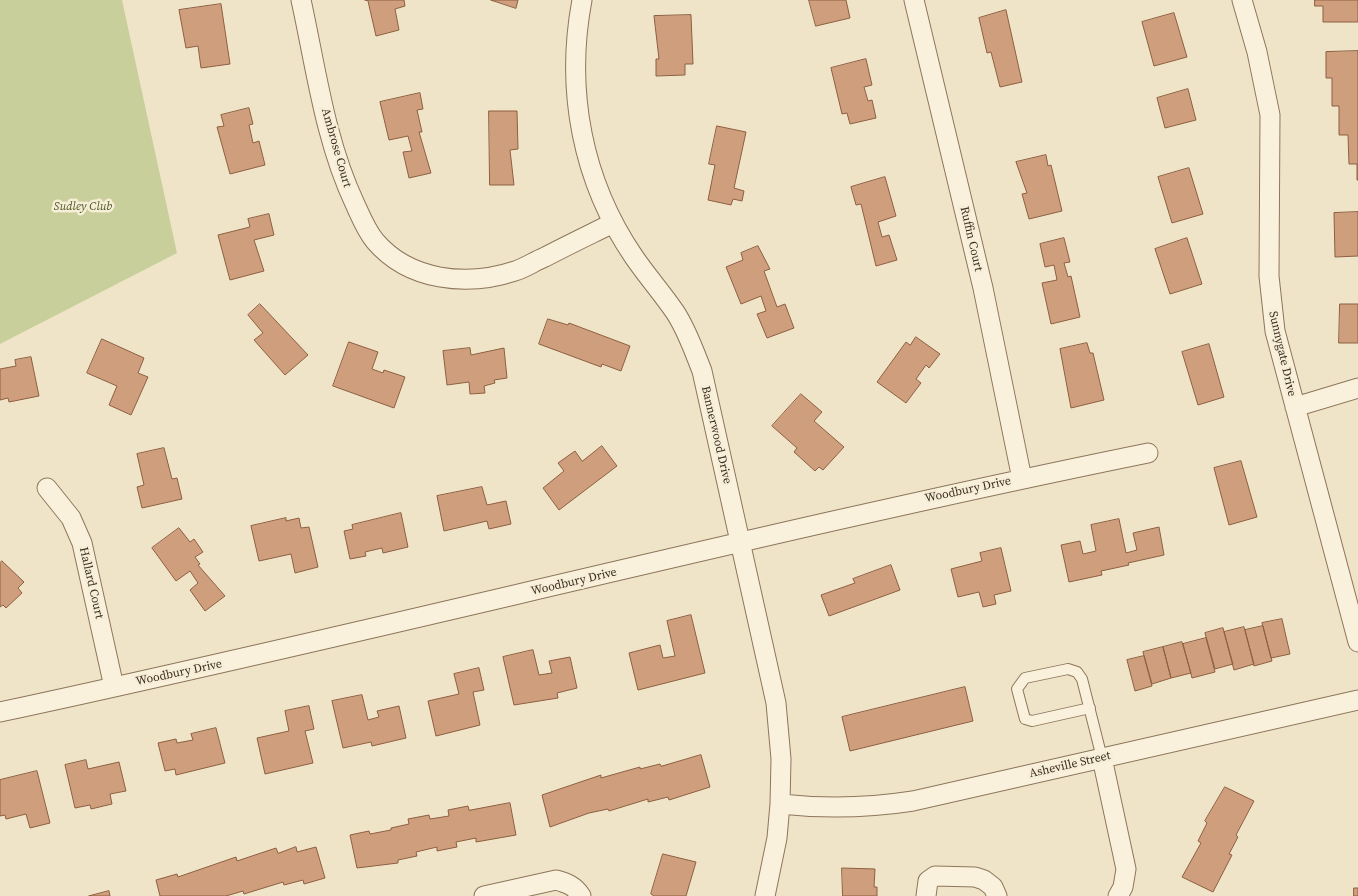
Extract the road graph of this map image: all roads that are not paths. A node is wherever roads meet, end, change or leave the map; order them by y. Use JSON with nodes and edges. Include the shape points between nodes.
{"nodes":[{"id":1,"x":301,"y":0,"type":"edge"},
{"id":2,"x":582,"y":0,"type":"edge"},
{"id":3,"x":914,"y":0,"type":"edge"},
{"id":4,"x":1242,"y":0,"type":"edge"},
{"id":5,"x":613,"y":223,"type":"junction"},
{"id":6,"x":1358,"y":388,"type":"edge"},
{"id":7,"x":1295,"y":406,"type":"junction"},
{"id":8,"x":1148,"y":453,"type":"dead end"},
{"id":9,"x":1022,"y":479,"type":"junction"},
{"id":10,"x":47,"y":488,"type":"dead end"},
{"id":11,"x":740,"y":543,"type":"junction"},
{"id":12,"x":1358,"y":642,"type":"edge"},
{"id":13,"x":114,"y":688,"type":"junction"},
{"id":14,"x":1358,"y":700,"type":"edge"},
{"id":15,"x":1090,"y":708,"type":"junction"},
{"id":16,"x":0,"y":712,"type":"edge"},
{"id":17,"x":1102,"y":758,"type":"junction"},
{"id":18,"x":780,"y":804,"type":"junction"},
{"id":19,"x":484,"y":896,"type":"edge"},
{"id":20,"x":581,"y":896,"type":"edge"},
{"id":21,"x":765,"y":896,"type":"edge"},
{"id":22,"x":926,"y":896,"type":"edge"},
{"id":23,"x":997,"y":896,"type":"edge"},
{"id":24,"x":1118,"y":896,"type":"edge"}],
"edges":[{"from":1,"to":5,"type":"street","name":"Ambrose Court","via":[[331,140],[345,184],[365,226],[375,241],[392,256],[415,270],[441,278],[489,277],[516,271]]},
{"from":2,"to":5,"type":"street","name":"Bannerwood Drive","via":[[575,68],[576,100],[592,177]]},
{"from":3,"to":9,"type":"street","name":"Ruffin Court","via":[[983,288]]},
{"from":4,"to":7,"type":"street","name":"Sunnygate Drive","via":[[1270,116],[1271,308]]},
{"from":5,"to":11,"type":"street","name":"Bannerwood Drive","via":[[676,314],[692,344],[702,371]]},
{"from":6,"to":7,"type":"street"},
{"from":7,"to":12,"type":"street","name":"Sunnygate Drive"},
{"from":8,"to":9,"type":"street","name":"Woodbury Drive"},
{"from":9,"to":11,"type":"street","name":"Woodbury Drive"},
{"from":10,"to":13,"type":"street","name":"Hallard Court","via":[[70,518],[82,543]]},
{"from":11,"to":13,"type":"street","name":"Woodbury Drive"},
{"from":11,"to":18,"type":"street","name":"Bannerwood Drive","via":[[776,703],[781,759]]},
{"from":13,"to":16,"type":"street","name":"Woodbury Drive"},
{"from":14,"to":17,"type":"street","name":"Asheville Street"},
{"from":15,"to":15,"type":"lane","via":[[1082,679],[1068,669],[1025,678],[1017,689],[1025,719],[1032,721]]},
{"from":15,"to":17,"type":"lane"},
{"from":17,"to":18,"type":"street","name":"Asheville Street","via":[[869,808],[825,809]]},
{"from":17,"to":24,"type":"street","via":[[1126,869]]},
{"from":18,"to":21,"type":"street","name":"Bannerwood Drive","via":[[777,838]]},
{"from":19,"to":20,"type":"street","via":[[556,880],[566,882]]},
{"from":22,"to":23,"type":"street","via":[[928,881],[934,876],[975,877],[993,887]]}]}
